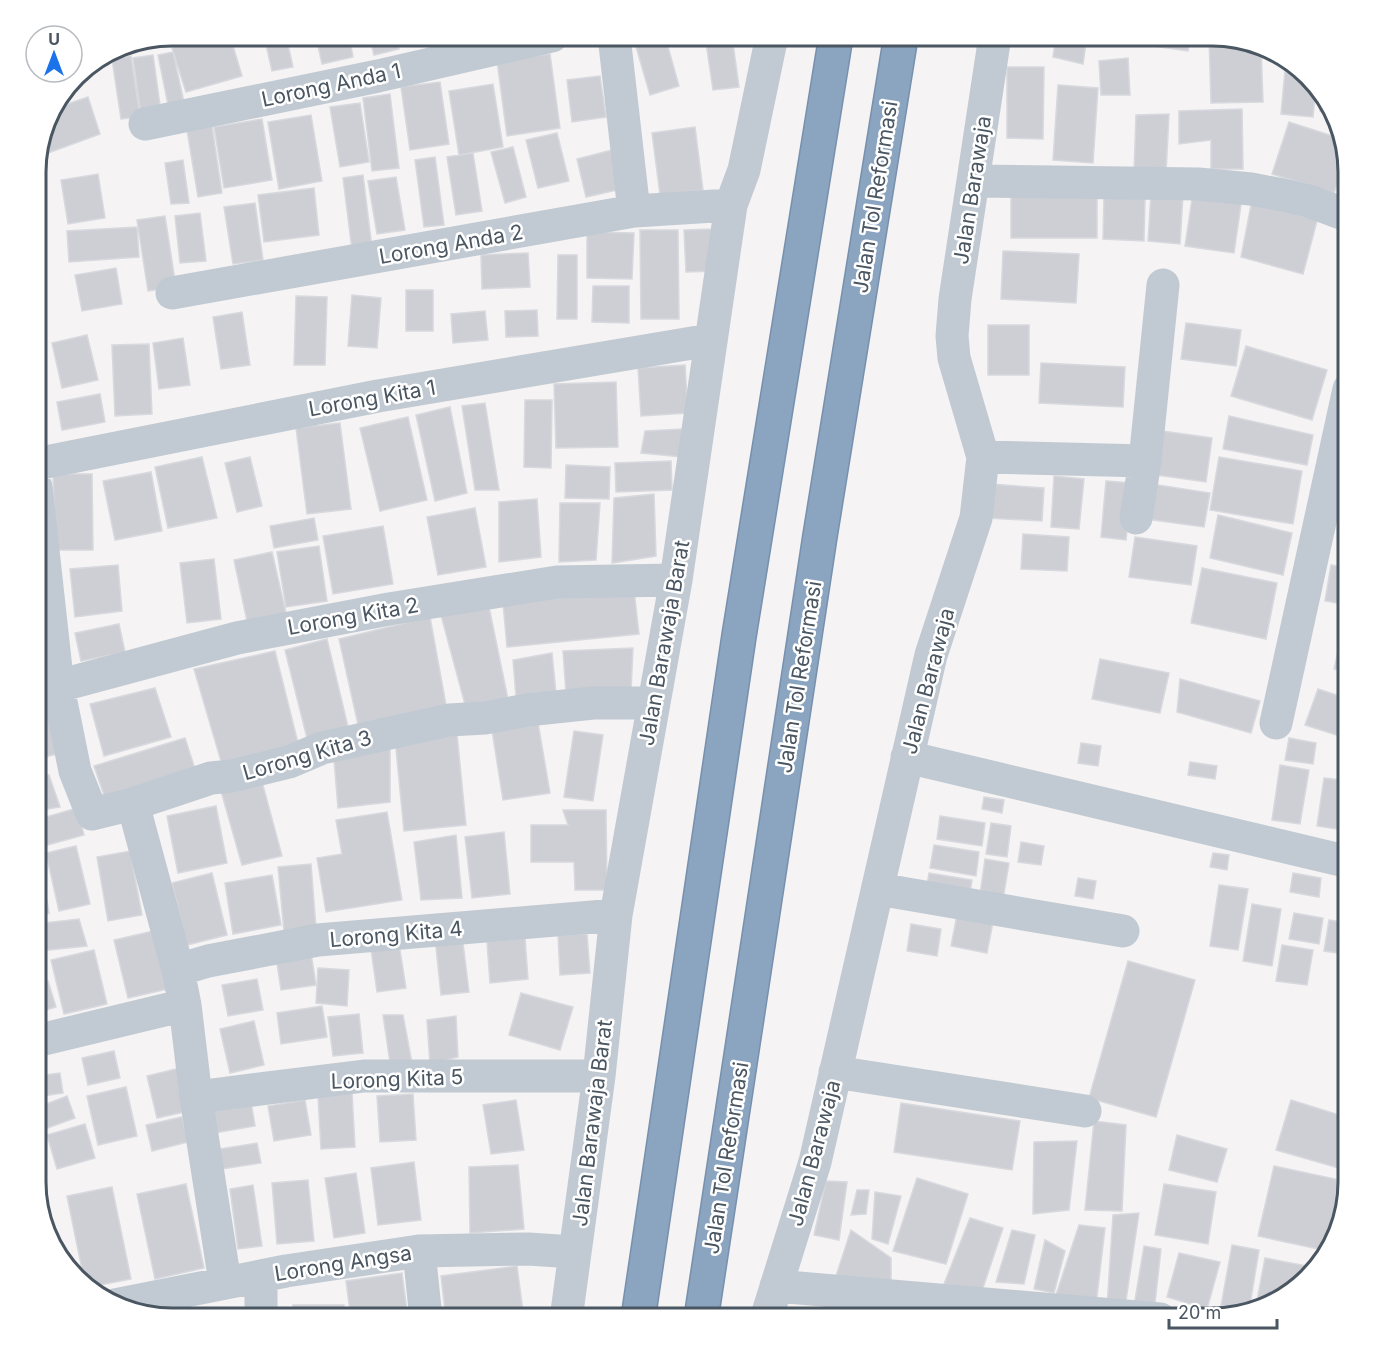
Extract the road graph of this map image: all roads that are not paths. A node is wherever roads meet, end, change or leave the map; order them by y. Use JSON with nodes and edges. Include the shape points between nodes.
{"nodes":[{"id":1,"x":507,"y":46,"type":"edge"},
{"id":2,"x":615,"y":46,"type":"edge"},
{"id":3,"x":770,"y":47,"type":"edge"},
{"id":4,"x":834,"y":47,"type":"edge"},
{"id":5,"x":899,"y":47,"type":"edge"},
{"id":6,"x":993,"y":47,"type":"edge"},
{"id":7,"x":145,"y":124,"type":"dead end"},
{"id":8,"x":973,"y":181,"type":"junction"},
{"id":9,"x":731,"y":205,"type":"junction"},
{"id":10,"x":634,"y":212,"type":"junction"},
{"id":11,"x":1338,"y":212,"type":"edge"},
{"id":12,"x":1163,"y":285,"type":"dead end"},
{"id":13,"x":172,"y":293,"type":"dead end"},
{"id":14,"x":710,"y":340,"type":"junction"},
{"id":15,"x":983,"y":457,"type":"junction"},
{"id":16,"x":1145,"y":461,"type":"junction"},
{"id":17,"x":47,"y":462,"type":"edge"},
{"id":18,"x":1338,"y":479,"type":"edge"},
{"id":19,"x":1136,"y":518,"type":"dead end"},
{"id":20,"x":676,"y":580,"type":"junction"},
{"id":21,"x":47,"y":690,"type":"edge"},
{"id":22,"x":654,"y":703,"type":"junction"},
{"id":23,"x":1276,"y":723,"type":"dead end"},
{"id":24,"x":907,"y":758,"type":"junction"},
{"id":25,"x":133,"y":804,"type":"junction"},
{"id":26,"x":1338,"y":859,"type":"edge"},
{"id":27,"x":878,"y":889,"type":"junction"},
{"id":28,"x":616,"y":915,"type":"junction"},
{"id":29,"x":1123,"y":931,"type":"dead end"},
{"id":30,"x":178,"y":970,"type":"junction"},
{"id":31,"x":185,"y":1005,"type":"junction"},
{"id":32,"x":46,"y":1039,"type":"edge"},
{"id":33,"x":835,"y":1072,"type":"junction"},
{"id":34,"x":599,"y":1076,"type":"junction"},
{"id":35,"x":196,"y":1097,"type":"junction"},
{"id":36,"x":1085,"y":1111,"type":"dead end"},
{"id":37,"x":419,"y":1251,"type":"junction"},
{"id":38,"x":574,"y":1252,"type":"junction"},
{"id":39,"x":261,"y":1276,"type":"junction"},
{"id":40,"x":225,"y":1282,"type":"junction"},
{"id":41,"x":776,"y":1286,"type":"junction"},
{"id":42,"x":132,"y":1301,"type":"edge"},
{"id":43,"x":261,"y":1308,"type":"edge"},
{"id":44,"x":425,"y":1308,"type":"edge"},
{"id":45,"x":567,"y":1308,"type":"edge"},
{"id":46,"x":640,"y":1308,"type":"edge"},
{"id":47,"x":703,"y":1308,"type":"edge"},
{"id":48,"x":769,"y":1308,"type":"edge"},
{"id":49,"x":1032,"y":1308,"type":"edge"}],
"edges":[{"from":1,"to":7,"type":"street","name":"Lorong Anda 1"},
{"from":2,"to":10,"type":"street"},
{"from":3,"to":9,"type":"street","name":"Jalan Barawaja Barat","via":[[744,170]]},
{"from":4,"to":46,"type":"highway","via":[[739,636]]},
{"from":5,"to":47,"type":"highway","name":"Jalan Tol Reformasi"},
{"from":6,"to":8,"type":"street","name":"Jalan Barawaja"},
{"from":8,"to":11,"type":"street","via":[[1198,184],[1283,195]]},
{"from":8,"to":15,"type":"street","name":"Jalan Barawaja","via":[[952,336],[959,377]]},
{"from":9,"to":10,"type":"street","name":"Lorong Anda 2"},
{"from":9,"to":14,"type":"street","name":"Jalan Barawaja Barat"},
{"from":10,"to":13,"type":"street","name":"Lorong Anda 2"},
{"from":12,"to":16,"type":"street"},
{"from":14,"to":17,"type":"street","name":"Lorong Kita 1","via":[[378,396]]},
{"from":14,"to":20,"type":"street","name":"Jalan Barawaja Barat"},
{"from":15,"to":16,"type":"street"},
{"from":15,"to":24,"type":"street","name":"Jalan Barawaja","via":[[976,518],[931,655]]},
{"from":16,"to":19,"type":"street"},
{"from":18,"to":23,"type":"street"},
{"from":20,"to":21,"type":"street","name":"Lorong Kita 2","via":[[557,582],[389,609],[237,638]]},
{"from":20,"to":22,"type":"street","name":"Jalan Barawaja Barat"},
{"from":21,"to":25,"type":"street","name":"Lorong Kita 3","via":[[92,814]]},
{"from":22,"to":25,"type":"street","name":"Lorong Kita 3","via":[[592,703],[449,720],[322,748],[289,762],[211,778]]},
{"from":22,"to":28,"type":"street","name":"Jalan Barawaja Barat"},
{"from":24,"to":26,"type":"street"},
{"from":24,"to":27,"type":"street","name":"Jalan Barawaja"},
{"from":25,"to":30,"type":"street"},
{"from":27,"to":29,"type":"street"},
{"from":27,"to":33,"type":"street","name":"Jalan Barawaja"},
{"from":28,"to":30,"type":"street","name":"Lorong Kita 4","via":[[318,940]]},
{"from":28,"to":34,"type":"street","name":"Jalan Barawaja Barat"},
{"from":30,"to":31,"type":"street"},
{"from":31,"to":32,"type":"street"},
{"from":31,"to":35,"type":"street"},
{"from":33,"to":36,"type":"street"},
{"from":33,"to":41,"type":"street","name":"Jalan Barawaja","via":[[815,1162]]},
{"from":34,"to":35,"type":"street","name":"Lorong Kita 5","via":[[364,1076]]},
{"from":34,"to":38,"type":"street","name":"Jalan Barawaja Barat"},
{"from":35,"to":40,"type":"street"},
{"from":37,"to":38,"type":"street","name":"Lorong Angsa"},
{"from":37,"to":39,"type":"street","name":"Lorong Angsa"},
{"from":37,"to":44,"type":"street"},
{"from":38,"to":45,"type":"street","name":"Jalan Barawaja Barat"},
{"from":39,"to":40,"type":"street","name":"Lorong Angsa"},
{"from":39,"to":43,"type":"street"},
{"from":40,"to":42,"type":"street","name":"Lorong Angsa"},
{"from":41,"to":48,"type":"street","name":"Jalan Barawaja"},
{"from":41,"to":49,"type":"street"}]}
